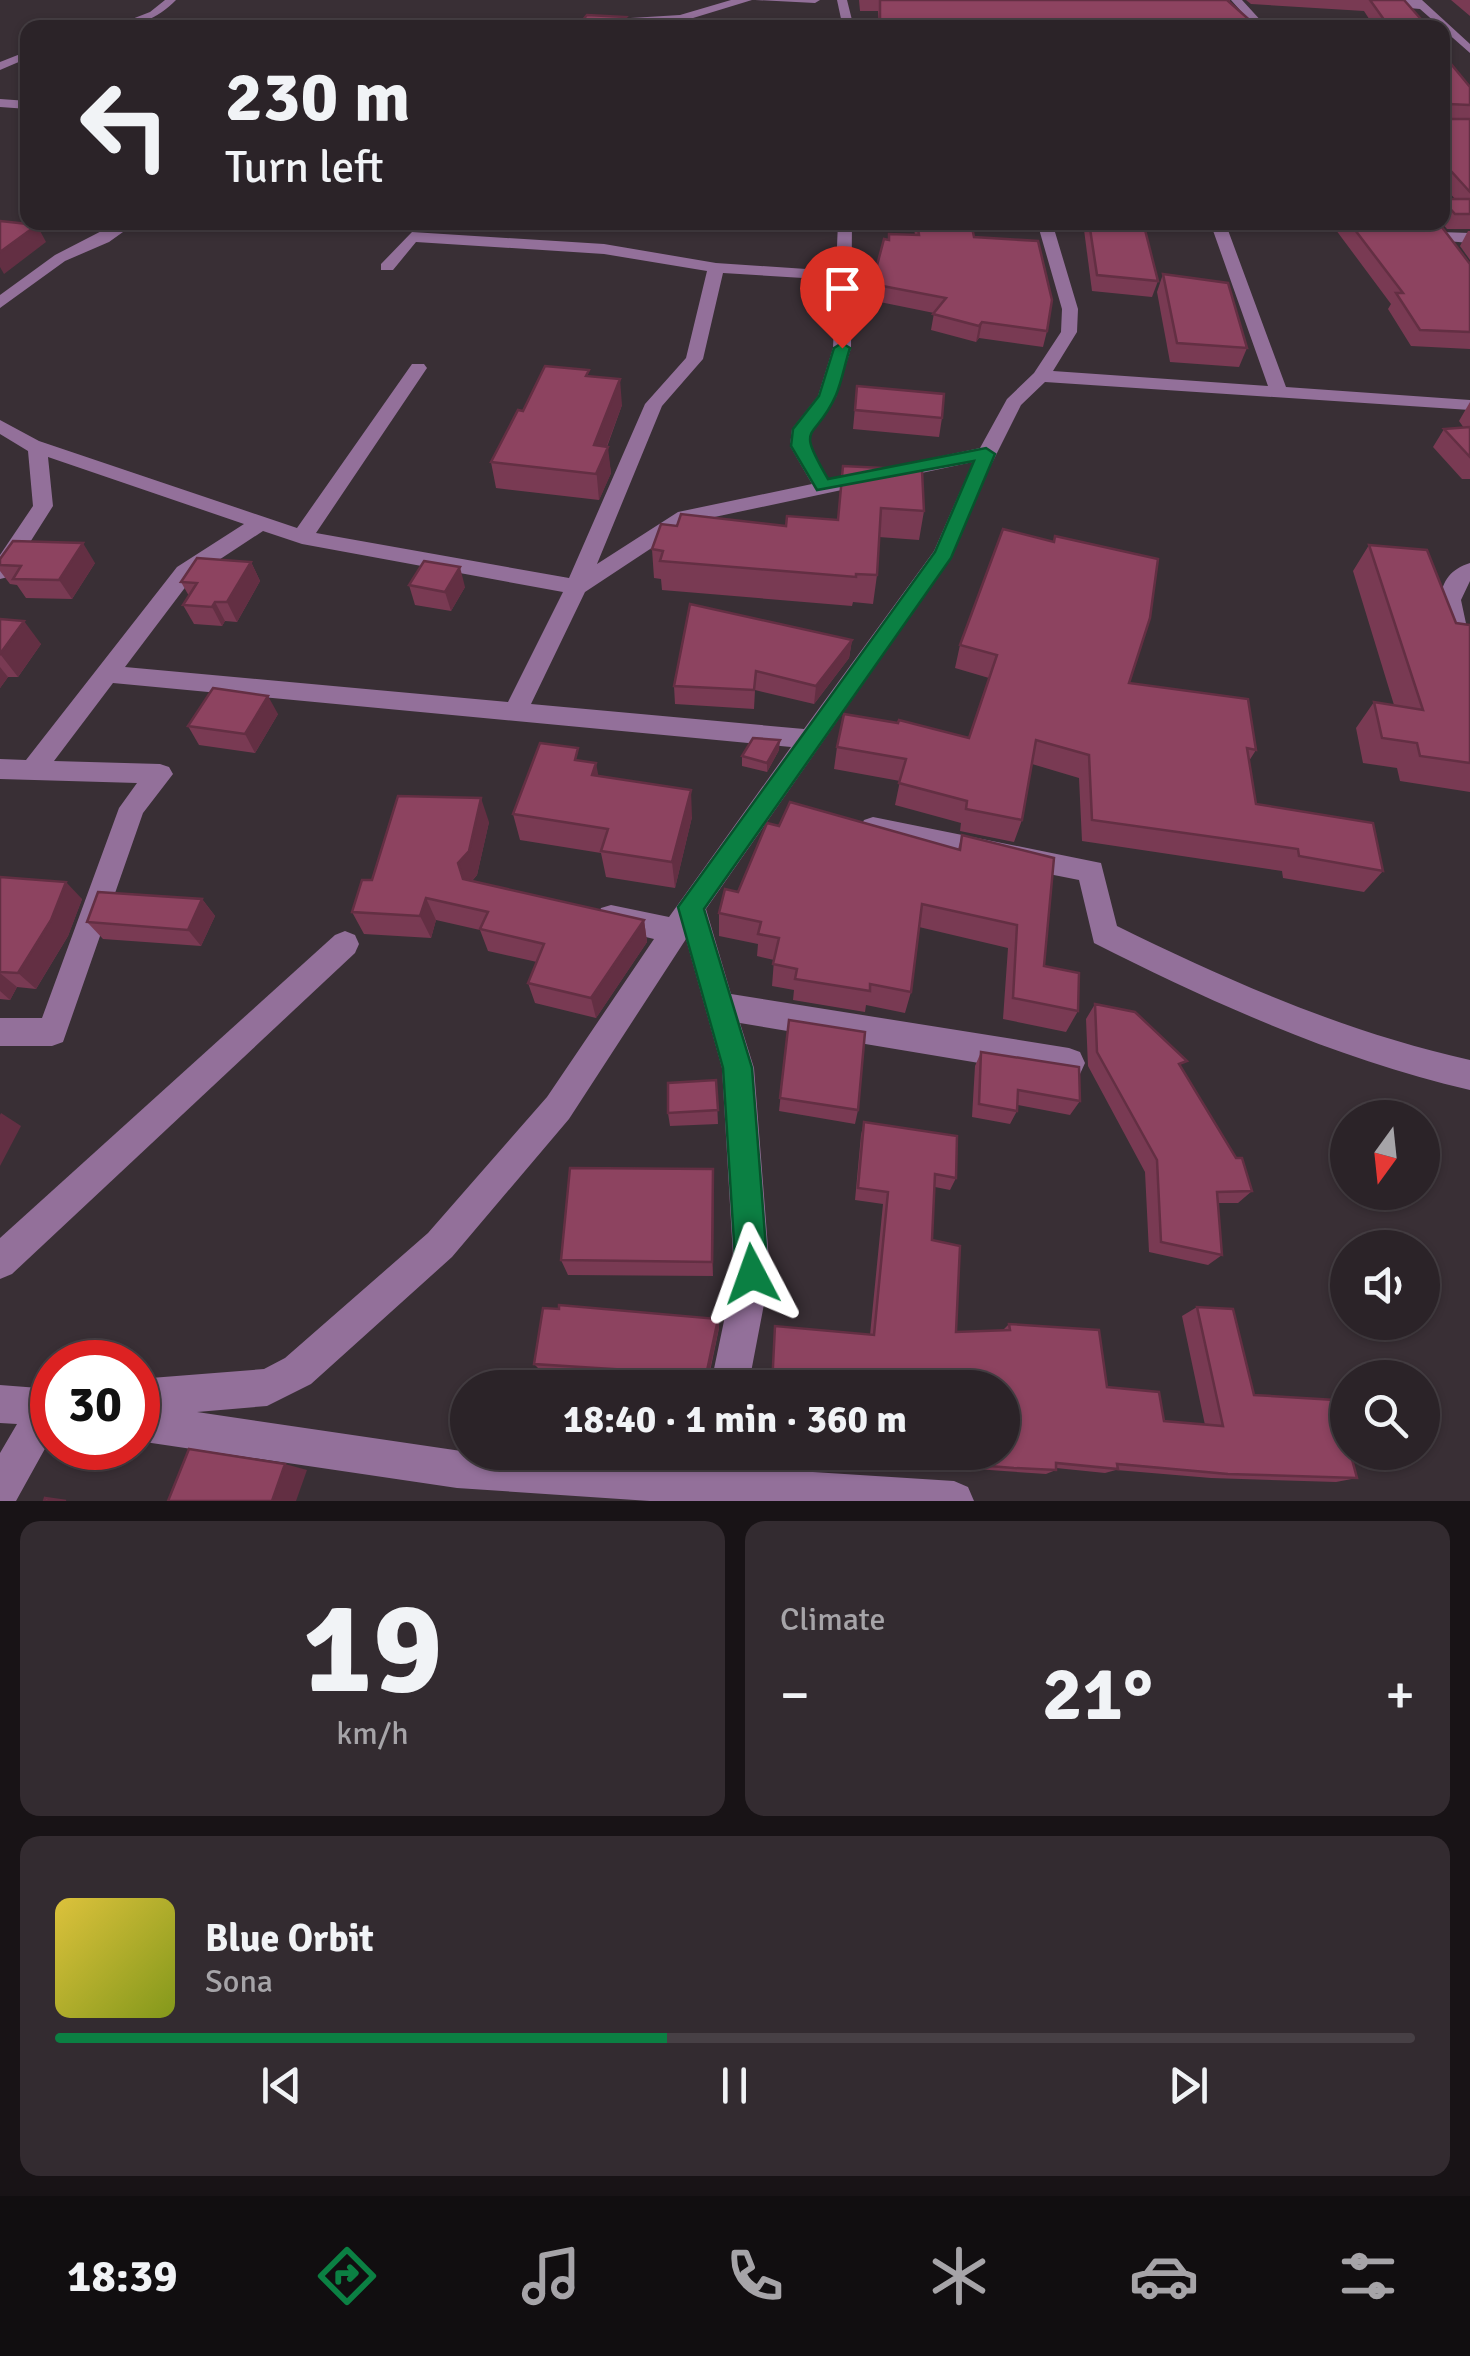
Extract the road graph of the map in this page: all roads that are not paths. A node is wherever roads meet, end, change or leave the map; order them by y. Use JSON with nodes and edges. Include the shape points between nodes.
{"nodes":[{"id":1,"x":171,"y":0,"type":"edge"},
{"id":2,"x":747,"y":0,"type":"edge"},
{"id":3,"x":760,"y":0,"type":"edge"},
{"id":4,"x":815,"y":0,"type":"edge"},
{"id":5,"x":1236,"y":0,"type":"edge"},
{"id":6,"x":1326,"y":0,"type":"edge"},
{"id":7,"x":1420,"y":3,"type":"edge"},
{"id":8,"x":137,"y":20,"type":"edge"},
{"id":9,"x":620,"y":20,"type":"edge"},
{"id":10,"x":671,"y":20,"type":"edge"},
{"id":11,"x":671,"y":20,"type":"edge"},
{"id":12,"x":1255,"y":20,"type":"edge"},
{"id":13,"x":1450,"y":34,"type":"edge"},
{"id":14,"x":1470,"y":50,"type":"edge"},
{"id":15,"x":114,"y":230,"type":"edge"},
{"id":16,"x":846,"y":230,"type":"edge"},
{"id":17,"x":1046,"y":230,"type":"edge"},
{"id":18,"x":1220,"y":230,"type":"edge"},
{"id":19,"x":1435,"y":230,"type":"edge"},
{"id":20,"x":1470,"y":238,"type":"edge"},
{"id":21,"x":386,"y":267,"type":"dead end"},
{"id":22,"x":716,"y":268,"type":"junction"},
{"id":23,"x":845,"y":276,"type":"junction"},
{"id":24,"x":0,"y":303,"type":"edge"},
{"id":25,"x":418,"y":368,"type":"dead end"},
{"id":26,"x":1042,"y":376,"type":"junction"},
{"id":27,"x":1279,"y":392,"type":"junction"},
{"id":28,"x":1470,"y":405,"type":"edge"},
{"id":29,"x":0,"y":426,"type":"edge"},
{"id":30,"x":32,"y":445,"type":"junction"},
{"id":31,"x":986,"y":454,"type":"junction"},
{"id":32,"x":823,"y":486,"type":"junction"},
{"id":33,"x":260,"y":523,"type":"junction"},
{"id":34,"x":302,"y":537,"type":"junction"},
{"id":35,"x":1470,"y":570,"type":"edge"},
{"id":36,"x":0,"y":572,"type":"edge"},
{"id":37,"x":576,"y":587,"type":"junction"},
{"id":38,"x":1468,"y":644,"type":"edge"},
{"id":39,"x":107,"y":674,"type":"junction"},
{"id":40,"x":516,"y":712,"type":"junction"},
{"id":41,"x":812,"y":739,"type":"junction"},
{"id":42,"x":0,"y":769,"type":"edge"},
{"id":43,"x":33,"y":770,"type":"junction"},
{"id":44,"x":763,"y":806,"type":"junction"},
{"id":45,"x":802,"y":814,"type":"edge"},
{"id":46,"x":840,"y":821,"type":"edge"},
{"id":47,"x":579,"y":910,"type":"edge"},
{"id":48,"x":682,"y":919,"type":"junction"},
{"id":49,"x":346,"y":944,"type":"dead end"},
{"id":50,"x":720,"y":1006,"type":"junction"},
{"id":51,"x":0,"y":1032,"type":"edge"},
{"id":52,"x":1069,"y":1063,"type":"edge"},
{"id":53,"x":1470,"y":1075,"type":"edge"},
{"id":54,"x":0,"y":1262,"type":"edge"},
{"id":55,"x":733,"y":1370,"type":"edge"},
{"id":56,"x":160,"y":1396,"type":"edge"},
{"id":57,"x":0,"y":1404,"type":"edge"},
{"id":58,"x":30,"y":1407,"type":"edge"},
{"id":59,"x":160,"y":1425,"type":"edge"},
{"id":60,"x":30,"y":1443,"type":"edge"},
{"id":61,"x":711,"y":1480,"type":"edge"},
{"id":62,"x":0,"y":1491,"type":"edge"},
{"id":63,"x":954,"y":1501,"type":"edge"}],
"edges":[{"from":1,"to":8,"type":"street"},
{"from":2,"to":11,"type":"street"},
{"from":3,"to":4,"type":"street"},
{"from":5,"to":12,"type":"street"},
{"from":6,"to":7,"type":"street"},
{"from":9,"to":10,"type":"street"},
{"from":13,"to":14,"type":"street"},
{"from":15,"to":24,"type":"street","via":[[60,258]]},
{"from":16,"to":23,"type":"street"},
{"from":17,"to":26,"type":"street","via":[[1070,309],[1069,332]]},
{"from":18,"to":27,"type":"street"},
{"from":19,"to":20,"type":"street","via":[[1445,244]]},
{"from":21,"to":22,"type":"street","via":[[412,238],[604,249]]},
{"from":22,"to":23,"type":"street"},
{"from":22,"to":37,"type":"street","via":[[694,359],[654,404]]},
{"from":23,"to":32,"type":"street","via":[[842,348],[827,397],[801,429],[800,446]]},
{"from":25,"to":34,"type":"street"},
{"from":26,"to":27,"type":"street"},
{"from":26,"to":31,"type":"street","via":[[1013,404]]},
{"from":27,"to":28,"type":"street"},
{"from":29,"to":30,"type":"street"},
{"from":30,"to":33,"type":"street"},
{"from":30,"to":36,"type":"street","via":[[42,506]]},
{"from":31,"to":32,"type":"street"},
{"from":31,"to":41,"type":"street","via":[[944,553]]},
{"from":32,"to":37,"type":"street","via":[[685,517]]},
{"from":33,"to":34,"type":"street"},
{"from":33,"to":39,"type":"street","via":[[185,572]]},
{"from":34,"to":37,"type":"street"},
{"from":35,"to":38,"type":"street","via":[[1457,580],[1449,602]]},
{"from":37,"to":40,"type":"street"},
{"from":39,"to":40,"type":"street"},
{"from":39,"to":43,"type":"street"},
{"from":40,"to":41,"type":"street"},
{"from":41,"to":44,"type":"street"},
{"from":42,"to":43,"type":"street"},
{"from":43,"to":51,"type":"street","via":[[160,774],[132,808],[52,1032]]},
{"from":44,"to":45,"type":"street"},
{"from":44,"to":48,"type":"street"},
{"from":46,"to":53,"type":"street","via":[[1090,871],[1104,934],[1248,1006],[1406,1062]]},
{"from":47,"to":48,"type":"street"},
{"from":48,"to":50,"type":"street"},
{"from":48,"to":56,"type":"street","via":[[558,1108],[440,1245],[298,1371],[267,1387]]},
{"from":49,"to":54,"type":"street"},
{"from":50,"to":52,"type":"street"},
{"from":50,"to":55,"type":"street","via":[[738,1068],[752,1274]]},
{"from":57,"to":58,"type":"street"},
{"from":59,"to":61,"type":"street","via":[[456,1468]]},
{"from":60,"to":62,"type":"street"},
{"from":61,"to":63,"type":"street"}]}
